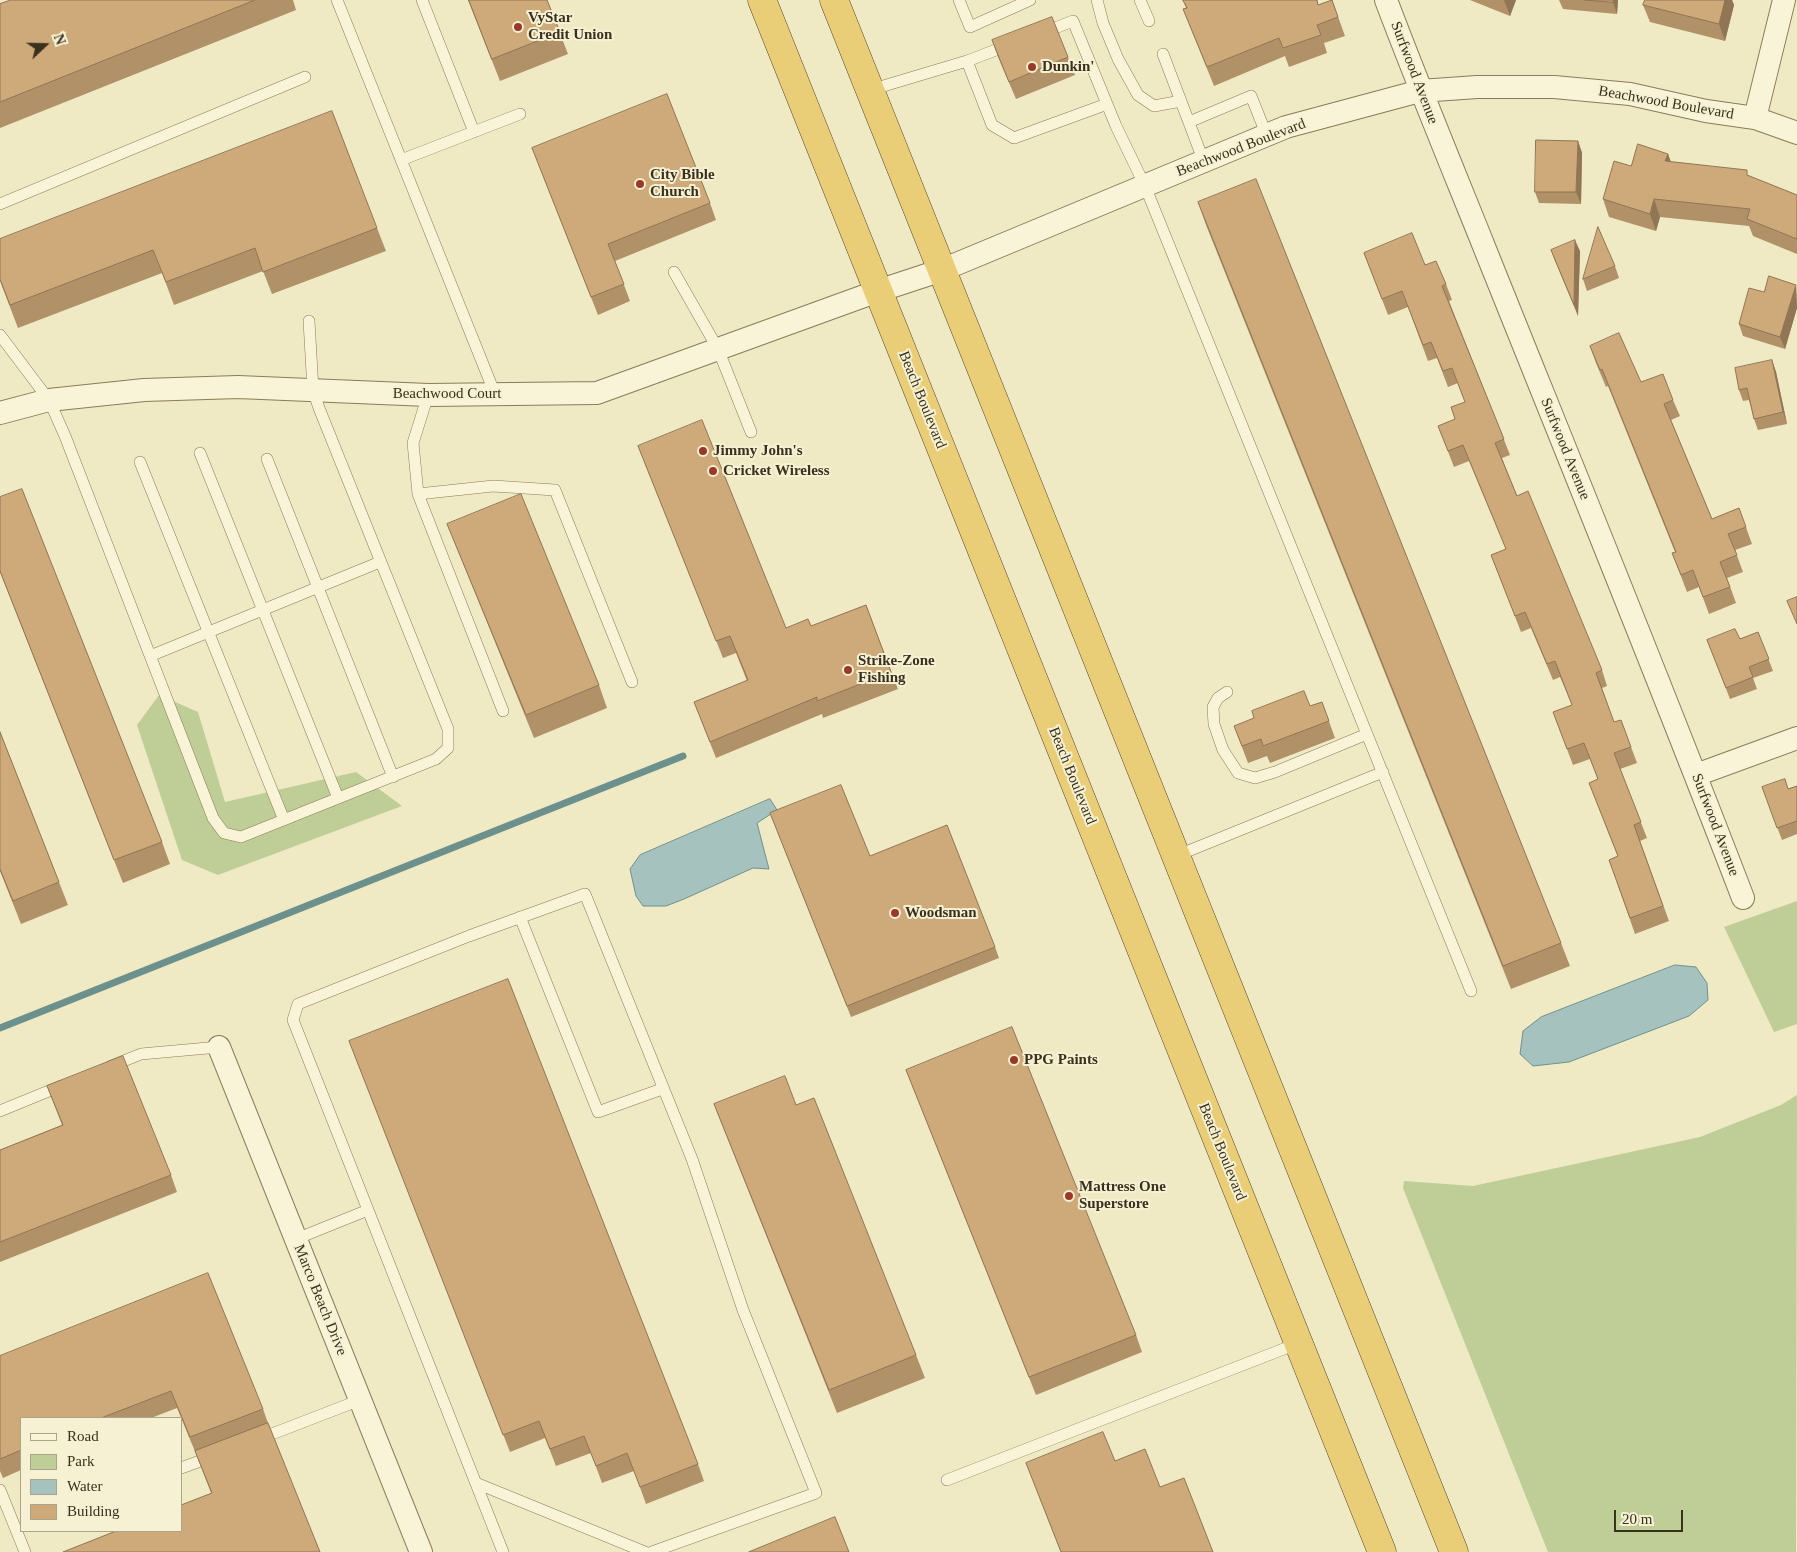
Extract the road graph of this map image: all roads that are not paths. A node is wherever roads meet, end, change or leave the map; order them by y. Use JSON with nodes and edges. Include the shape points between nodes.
{"nodes":[{"id":1,"x":337,"y":0,"type":"edge"},
{"id":2,"x":422,"y":0,"type":"edge"},
{"id":3,"x":762,"y":0,"type":"edge"},
{"id":4,"x":959,"y":0,"type":"edge"},
{"id":5,"x":1030,"y":0,"type":"edge"},
{"id":6,"x":1097,"y":0,"type":"edge"},
{"id":7,"x":1140,"y":0,"type":"edge"},
{"id":8,"x":1386,"y":0,"type":"edge"},
{"id":9,"x":1784,"y":0,"type":"edge"},
{"id":10,"x":837,"y":1,"type":"edge"},
{"id":11,"x":1149,"y":21,"type":"dead end"},
{"id":12,"x":1163,"y":54,"type":"dead end"},
{"id":13,"x":967,"y":61,"type":"junction"},
{"id":14,"x":305,"y":77,"type":"dead end"},
{"id":15,"x":870,"y":90,"type":"junction"},
{"id":16,"x":1420,"y":91,"type":"junction"},
{"id":17,"x":1180,"y":101,"type":"junction"},
{"id":18,"x":1107,"y":104,"type":"junction"},
{"id":19,"x":520,"y":114,"type":"dead end"},
{"id":20,"x":1755,"y":118,"type":"junction"},
{"id":21,"x":1189,"y":122,"type":"junction"},
{"id":22,"x":474,"y":132,"type":"junction"},
{"id":23,"x":1797,"y":133,"type":"edge"},
{"id":24,"x":1267,"y":136,"type":"junction"},
{"id":25,"x":401,"y":160,"type":"junction"},
{"id":26,"x":1204,"y":162,"type":"junction"},
{"id":27,"x":1145,"y":186,"type":"junction"},
{"id":28,"x":0,"y":204,"type":"edge"},
{"id":29,"x":942,"y":270,"type":"junction"},
{"id":30,"x":674,"y":272,"type":"dead end"},
{"id":31,"x":878,"y":291,"type":"junction"},
{"id":32,"x":309,"y":321,"type":"dead end"},
{"id":33,"x":0,"y":335,"type":"edge"},
{"id":34,"x":718,"y":349,"type":"junction"},
{"id":35,"x":313,"y":390,"type":"junction"},
{"id":36,"x":495,"y":394,"type":"junction"},
{"id":37,"x":428,"y":395,"type":"junction"},
{"id":38,"x":49,"y":400,"type":"junction"},
{"id":39,"x":0,"y":413,"type":"edge"},
{"id":40,"x":751,"y":432,"type":"dead end"},
{"id":41,"x":200,"y":453,"type":"dead end"},
{"id":42,"x":267,"y":459,"type":"dead end"},
{"id":43,"x":140,"y":462,"type":"dead end"},
{"id":44,"x":418,"y":494,"type":"junction"},
{"id":45,"x":380,"y":562,"type":"junction"},
{"id":46,"x":318,"y":588,"type":"junction"},
{"id":47,"x":263,"y":611,"type":"junction"},
{"id":48,"x":208,"y":633,"type":"junction"},
{"id":49,"x":150,"y":656,"type":"junction"},
{"id":50,"x":632,"y":682,"type":"dead end"},
{"id":51,"x":1227,"y":692,"type":"dead end"},
{"id":52,"x":503,"y":711,"type":"dead end"},
{"id":53,"x":1367,"y":734,"type":"junction"},
{"id":54,"x":1797,"y":738,"type":"edge"},
{"id":55,"x":1382,"y":772,"type":"junction"},
{"id":56,"x":1696,"y":775,"type":"junction"},
{"id":57,"x":393,"y":776,"type":"junction"},
{"id":58,"x":338,"y":798,"type":"junction"},
{"id":59,"x":284,"y":820,"type":"junction"},
{"id":60,"x":1176,"y":856,"type":"junction"},
{"id":61,"x":1743,"y":898,"type":"dead end"},
{"id":62,"x":520,"y":917,"type":"junction"},
{"id":63,"x":1471,"y":991,"type":"dead end"},
{"id":64,"x":219,"y":1047,"type":"joint"},
{"id":65,"x":98,"y":1072,"type":"edge"},
{"id":66,"x":73,"y":1082,"type":"edge"},
{"id":67,"x":662,"y":1089,"type":"junction"},
{"id":68,"x":0,"y":1111,"type":"edge"},
{"id":69,"x":368,"y":1210,"type":"junction"},
{"id":70,"x":296,"y":1239,"type":"junction"},
{"id":71,"x":1299,"y":1343,"type":"junction"},
{"id":72,"x":360,"y":1400,"type":"junction"},
{"id":73,"x":244,"y":1444,"type":"edge"},
{"id":74,"x":226,"y":1451,"type":"edge"},
{"id":75,"x":182,"y":1468,"type":"edge"},
{"id":76,"x":947,"y":1480,"type":"dead end"},
{"id":77,"x":476,"y":1483,"type":"junction"},
{"id":78,"x":0,"y":1490,"type":"edge"},
{"id":79,"x":19,"y":1530,"type":"edge"},
{"id":80,"x":24,"y":1552,"type":"edge"},
{"id":81,"x":421,"y":1552,"type":"edge"},
{"id":82,"x":503,"y":1552,"type":"edge"},
{"id":83,"x":646,"y":1552,"type":"edge"},
{"id":84,"x":652,"y":1552,"type":"edge"},
{"id":85,"x":1382,"y":1552,"type":"edge"},
{"id":86,"x":1454,"y":1552,"type":"edge"}],
"edges":[{"from":1,"to":25,"type":"lane"},
{"from":2,"to":22,"type":"lane"},
{"from":3,"to":31,"type":"highway","name":"Beach Boulevard"},
{"from":4,"to":5,"type":"lane","via":[[970,27]]},
{"from":6,"to":17,"type":"lane","via":[[1118,59],[1138,95],[1154,106]]},
{"from":7,"to":11,"type":"lane"},
{"from":8,"to":16,"type":"street","name":"Surfwood Avenue"},
{"from":9,"to":20,"type":"street"},
{"from":10,"to":15,"type":"highway"},
{"from":12,"to":17,"type":"lane"},
{"from":13,"to":15,"type":"lane"},
{"from":13,"to":18,"type":"lane","via":[[992,125],[1014,138]]},
{"from":13,"to":18,"type":"lane","via":[[1073,21]]},
{"from":14,"to":28,"type":"lane"},
{"from":15,"to":29,"type":"highway"},
{"from":16,"to":20,"type":"street","name":"Beachwood Boulevard","via":[[1554,87],[1630,94]]},
{"from":16,"to":24,"type":"street","name":"Beachwood Boulevard"},
{"from":16,"to":56,"type":"street","name":"Surfwood Avenue"},
{"from":17,"to":21,"type":"lane"},
{"from":18,"to":27,"type":"lane"},
{"from":19,"to":22,"type":"lane"},
{"from":20,"to":23,"type":"street","name":"Beachwood Boulevard"},
{"from":21,"to":24,"type":"lane","via":[[1251,96]]},
{"from":21,"to":26,"type":"lane"},
{"from":22,"to":25,"type":"lane"},
{"from":24,"to":26,"type":"street","name":"Beachwood Boulevard"},
{"from":25,"to":36,"type":"lane"},
{"from":26,"to":27,"type":"street","name":"Beachwood Boulevard"},
{"from":27,"to":29,"type":"street","name":"Beachwood Boulevard"},
{"from":27,"to":53,"type":"lane"},
{"from":29,"to":31,"type":"street","name":"Beachwood Boulevard"},
{"from":29,"to":60,"type":"highway"},
{"from":30,"to":34,"type":"lane"},
{"from":31,"to":34,"type":"street","name":"Beachwood Court"},
{"from":31,"to":71,"type":"highway","name":"Beach Boulevard"},
{"from":32,"to":35,"type":"lane"},
{"from":33,"to":38,"type":"lane"},
{"from":34,"to":36,"type":"street","name":"Beachwood Court","via":[[597,393]]},
{"from":34,"to":40,"type":"lane"},
{"from":35,"to":37,"type":"street","name":"Beachwood Court"},
{"from":35,"to":38,"type":"street","name":"Beachwood Court","via":[[238,387],[153,390]]},
{"from":35,"to":45,"type":"lane"},
{"from":36,"to":37,"type":"street","name":"Beachwood Court"},
{"from":37,"to":44,"type":"lane","via":[[413,443]]},
{"from":38,"to":39,"type":"street","name":"Beachwood Court"},
{"from":38,"to":49,"type":"lane"},
{"from":41,"to":47,"type":"lane"},
{"from":42,"to":46,"type":"lane"},
{"from":43,"to":48,"type":"lane"},
{"from":44,"to":50,"type":"lane","via":[[493,486],[555,490]]},
{"from":44,"to":52,"type":"lane"},
{"from":45,"to":46,"type":"lane"},
{"from":45,"to":57,"type":"lane","via":[[448,729],[448,748],[436,759]]},
{"from":46,"to":47,"type":"lane"},
{"from":46,"to":57,"type":"lane"},
{"from":47,"to":48,"type":"lane"},
{"from":47,"to":58,"type":"lane"},
{"from":48,"to":49,"type":"lane"},
{"from":48,"to":59,"type":"lane"},
{"from":49,"to":59,"type":"lane","via":[[213,818],[224,833],[241,837]]},
{"from":51,"to":53,"type":"lane","via":[[1213,707],[1214,724],[1223,750],[1238,773],[1255,778],[1275,772]]},
{"from":53,"to":55,"type":"lane"},
{"from":54,"to":56,"type":"street"},
{"from":55,"to":60,"type":"lane"},
{"from":55,"to":63,"type":"lane"},
{"from":56,"to":61,"type":"street","name":"Surfwood Avenue"},
{"from":57,"to":58,"type":"lane"},
{"from":58,"to":59,"type":"lane"},
{"from":60,"to":86,"type":"highway"},
{"from":62,"to":67,"type":"lane","via":[[598,1112]]},
{"from":62,"to":67,"type":"lane","via":[[585,894]]},
{"from":62,"to":69,"type":"lane","via":[[298,1004],[293,1020]]},
{"from":64,"to":65,"type":"lane","via":[[141,1054]]},
{"from":64,"to":70,"type":"street","name":"Marco Beach Drive"},
{"from":66,"to":68,"type":"lane"},
{"from":67,"to":84,"type":"lane","via":[[692,1159],[743,1310],[816,1493]]},
{"from":69,"to":70,"type":"lane"},
{"from":69,"to":77,"type":"lane"},
{"from":70,"to":72,"type":"street","name":"Marco Beach Drive"},
{"from":71,"to":76,"type":"lane"},
{"from":71,"to":85,"type":"highway","name":"Beach Boulevard"},
{"from":72,"to":73,"type":"lane"},
{"from":72,"to":81,"type":"street","name":"Marco Beach Drive"},
{"from":74,"to":75,"type":"lane"},
{"from":77,"to":82,"type":"lane"},
{"from":77,"to":83,"type":"lane"},
{"from":78,"to":79,"type":"lane"},
{"from":79,"to":80,"type":"lane"}]}
